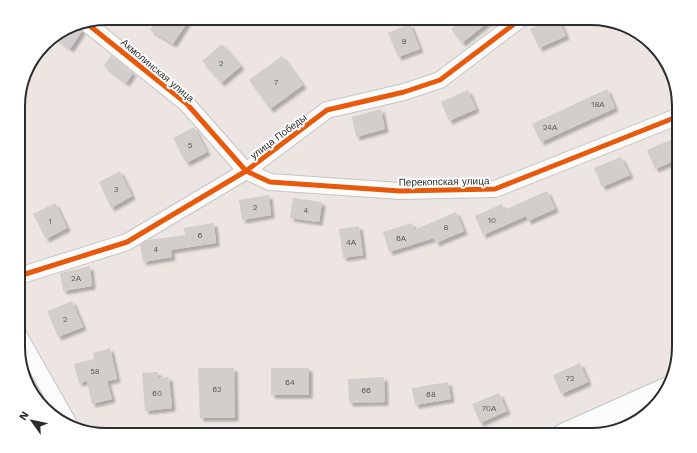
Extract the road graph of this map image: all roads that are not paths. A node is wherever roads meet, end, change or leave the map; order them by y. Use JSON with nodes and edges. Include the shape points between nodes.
{"nodes":[{"id":1,"x":513,"y":25,"type":"edge"},
{"id":2,"x":92,"y":27,"type":"edge"},
{"id":3,"x":672,"y":119,"type":"edge"},
{"id":4,"x":246,"y":171,"type":"junction"},
{"id":5,"x":25,"y":274,"type":"edge"},
{"id":6,"x":25,"y":347,"type":"edge"},
{"id":7,"x":657,"y":393,"type":"edge"},
{"id":8,"x":65,"y":416,"type":"edge"},
{"id":9,"x":579,"y":428,"type":"edge"}],
"edges":[{"from":1,"to":4,"type":"street","name":"улица Победы","via":[[440,80],[404,92],[327,110]]},
{"from":2,"to":4,"type":"street","name":"Акмолинская улица","via":[[187,104]]},
{"from":3,"to":4,"type":"street","name":"Перекопская улица","via":[[495,189],[400,191],[270,182]]},
{"from":4,"to":5,"type":"street","name":"улица Победы","via":[[127,242]]},
{"from":6,"to":8,"type":"street"},
{"from":7,"to":9,"type":"main road"}]}
